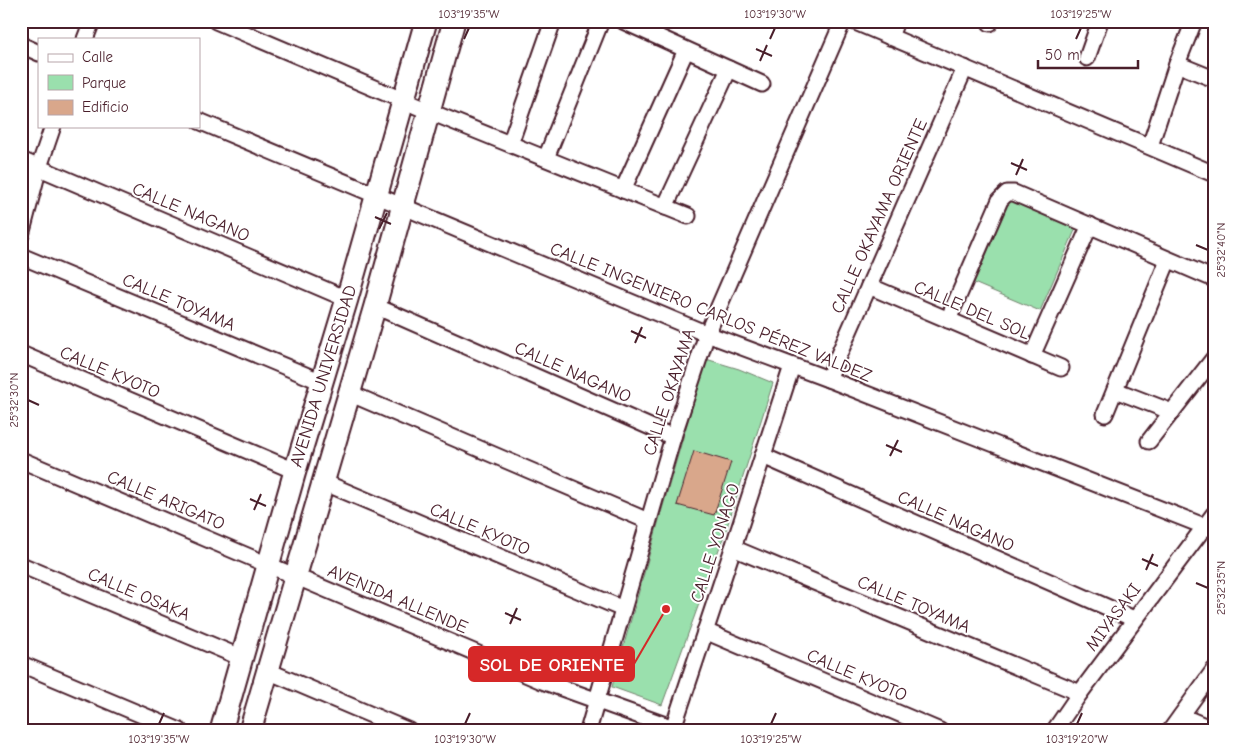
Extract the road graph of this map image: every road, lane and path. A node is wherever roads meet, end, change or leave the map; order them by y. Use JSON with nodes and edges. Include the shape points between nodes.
{"nodes":[{"id":1,"x":92,"y":21,"type":"edge"},
{"id":2,"x":216,"y":21,"type":"edge"},
{"id":3,"x":426,"y":21,"type":"edge"},
{"id":4,"x":454,"y":21,"type":"edge"},
{"id":5,"x":553,"y":21,"type":"edge"},
{"id":6,"x":601,"y":21,"type":"edge"},
{"id":7,"x":623,"y":21,"type":"edge"},
{"id":8,"x":843,"y":21,"type":"edge"},
{"id":9,"x":853,"y":21,"type":"edge"},
{"id":10,"x":896,"y":21,"type":"edge"},
{"id":11,"x":1194,"y":21,"type":"edge"},
{"id":12,"x":1099,"y":22,"type":"edge"},
{"id":13,"x":890,"y":37,"type":"junction"},
{"id":14,"x":85,"y":38,"type":"edge"},
{"id":15,"x":21,"y":45,"type":"edge"},
{"id":16,"x":686,"y":50,"type":"junction"},
{"id":17,"x":38,"y":53,"type":"edge"},
{"id":18,"x":1087,"y":58,"type":"dead end"},
{"id":19,"x":1176,"y":64,"type":"junction"},
{"id":20,"x":965,"y":68,"type":"junction"},
{"id":21,"x":729,"y":69,"type":"junction"},
{"id":22,"x":1214,"y":79,"type":"edge"},
{"id":23,"x":762,"y":84,"type":"dead end"},
{"id":24,"x":403,"y":100,"type":"junction"},
{"id":25,"x":428,"y":111,"type":"junction"},
{"id":26,"x":200,"y":121,"type":"edge"},
{"id":27,"x":52,"y":128,"type":"edge"},
{"id":28,"x":510,"y":144,"type":"junction"},
{"id":29,"x":1150,"y":146,"type":"junction"},
{"id":30,"x":546,"y":158,"type":"junction"},
{"id":31,"x":21,"y":160,"type":"edge"},
{"id":32,"x":38,"y":167,"type":"junction"},
{"id":33,"x":1214,"y":174,"type":"edge"},
{"id":34,"x":623,"y":190,"type":"junction"},
{"id":35,"x":376,"y":196,"type":"junction"},
{"id":36,"x":665,"y":207,"type":"junction"},
{"id":37,"x":403,"y":208,"type":"junction"},
{"id":38,"x":688,"y":216,"type":"dead end"},
{"id":39,"x":1090,"y":225,"type":"junction"},
{"id":40,"x":21,"y":236,"type":"edge"},
{"id":41,"x":21,"y":256,"type":"edge"},
{"id":42,"x":1168,"y":260,"type":"junction"},
{"id":43,"x":1214,"y":279,"type":"edge"},
{"id":44,"x":869,"y":286,"type":"junction"},
{"id":45,"x":347,"y":299,"type":"junction"},
{"id":46,"x":375,"y":306,"type":"junction"},
{"id":47,"x":948,"y":320,"type":"junction"},
{"id":48,"x":707,"y":334,"type":"junction"},
{"id":49,"x":21,"y":354,"type":"edge"},
{"id":50,"x":1032,"y":356,"type":"junction"},
{"id":51,"x":1214,"y":358,"type":"edge"},
{"id":52,"x":792,"y":366,"type":"junction"},
{"id":53,"x":1061,"y":368,"type":"dead end"},
{"id":54,"x":828,"y":379,"type":"junction"},
{"id":55,"x":322,"y":382,"type":"junction"},
{"id":56,"x":1115,"y":390,"type":"junction"},
{"id":57,"x":349,"y":393,"type":"junction"},
{"id":58,"x":1172,"y":412,"type":"junction"},
{"id":59,"x":1105,"y":414,"type":"dead end"},
{"id":60,"x":673,"y":437,"type":"junction"},
{"id":61,"x":1149,"y":441,"type":"dead end"},
{"id":62,"x":763,"y":456,"type":"junction"},
{"id":63,"x":21,"y":460,"type":"edge"},
{"id":64,"x":295,"y":471,"type":"junction"},
{"id":65,"x":323,"y":482,"type":"junction"},
{"id":66,"x":648,"y":521,"type":"junction"},
{"id":67,"x":1211,"y":524,"type":"edge"},
{"id":68,"x":733,"y":548,"type":"junction"},
{"id":69,"x":269,"y":564,"type":"junction"},
{"id":70,"x":21,"y":565,"type":"edge"},
{"id":71,"x":296,"y":576,"type":"junction"},
{"id":72,"x":623,"y":609,"type":"junction"},
{"id":73,"x":1134,"y":619,"type":"junction"},
{"id":74,"x":705,"y":631,"type":"junction"},
{"id":75,"x":242,"y":658,"type":"junction"},
{"id":76,"x":21,"y":664,"type":"edge"},
{"id":77,"x":1214,"y":670,"type":"edge"},
{"id":78,"x":268,"y":671,"type":"junction"},
{"id":79,"x":1080,"y":693,"type":"junction"},
{"id":80,"x":597,"y":700,"type":"junction"},
{"id":81,"x":1181,"y":716,"type":"junction"},
{"id":82,"x":676,"y":730,"type":"edge"},
{"id":83,"x":1214,"y":730,"type":"edge"},
{"id":84,"x":180,"y":731,"type":"edge"},
{"id":85,"x":221,"y":731,"type":"edge"},
{"id":86,"x":250,"y":731,"type":"edge"},
{"id":87,"x":409,"y":731,"type":"edge"},
{"id":88,"x":588,"y":731,"type":"edge"},
{"id":89,"x":940,"y":731,"type":"edge"},
{"id":90,"x":1054,"y":731,"type":"edge"},
{"id":91,"x":1170,"y":731,"type":"edge"}],
"edges":[{"from":1,"to":14,"type":"street"},
{"from":2,"to":24,"type":"street"},
{"from":3,"to":24,"type":"main road","name":"AVENIDA UNIVERSIDAD"},
{"from":4,"to":25,"type":"main road","name":"AVENIDA UNIVERSIDAD"},
{"from":5,"to":28,"type":"street"},
{"from":6,"to":30,"type":"street"},
{"from":7,"to":16,"type":"street"},
{"from":8,"to":48,"type":"street","name":"CALLE OKAYAMA"},
{"from":9,"to":13,"type":"street"},
{"from":10,"to":13,"type":"street"},
{"from":11,"to":19,"type":"street"},
{"from":12,"to":18,"type":"street"},
{"from":13,"to":20,"type":"street"},
{"from":15,"to":17,"type":"street"},
{"from":16,"to":21,"type":"street"},
{"from":16,"to":34,"type":"street"},
{"from":19,"to":22,"type":"street"},
{"from":19,"to":29,"type":"street"},
{"from":20,"to":29,"type":"street"},
{"from":20,"to":44,"type":"street","name":"CALLE OKAYAMA ORIENTE"},
{"from":21,"to":23,"type":"street"},
{"from":21,"to":36,"type":"street"},
{"from":24,"to":25,"type":"street"},
{"from":24,"to":35,"type":"main road","name":"AVENIDA UNIVERSIDAD"},
{"from":25,"to":28,"type":"street"},
{"from":25,"to":37,"type":"main road","name":"AVENIDA UNIVERSIDAD"},
{"from":26,"to":35,"type":"street","name":"CALLE INGENIERO CARLOS PÉREZ VALDEZ"},
{"from":27,"to":32,"type":"street"},
{"from":28,"to":30,"type":"street"},
{"from":29,"to":33,"type":"street"},
{"from":30,"to":34,"type":"street"},
{"from":31,"to":32,"type":"street","name":"CALLE NAGANO"},
{"from":32,"to":40,"type":"street"},
{"from":32,"to":45,"type":"street","name":"CALLE NAGANO"},
{"from":34,"to":36,"type":"street"},
{"from":35,"to":37,"type":"street","name":"CALLE INGENIERO CARLOS PÉREZ VALDEZ"},
{"from":35,"to":45,"type":"main road","name":"AVENIDA UNIVERSIDAD"},
{"from":36,"to":38,"type":"street"},
{"from":37,"to":46,"type":"main road","name":"AVENIDA UNIVERSIDAD"},
{"from":37,"to":48,"type":"street","name":"CALLE INGENIERO CARLOS PÉREZ VALDEZ"},
{"from":39,"to":42,"type":"street"},
{"from":39,"to":47,"type":"street","via":[[1014,193],[1007,193],[1000,200]]},
{"from":39,"to":50,"type":"street"},
{"from":41,"to":55,"type":"street","name":"CALLE TOYAMA"},
{"from":42,"to":43,"type":"street"},
{"from":42,"to":56,"type":"street"},
{"from":44,"to":47,"type":"street","name":"CALLE DEL SOL"},
{"from":44,"to":54,"type":"street","name":"CALLE OKAYAMA ORIENTE"},
{"from":45,"to":55,"type":"main road","name":"AVENIDA UNIVERSIDAD"},
{"from":46,"to":57,"type":"main road","name":"AVENIDA UNIVERSIDAD"},
{"from":46,"to":60,"type":"street","name":"CALLE NAGANO"},
{"from":47,"to":50,"type":"street","name":"CALLE DEL SOL"},
{"from":48,"to":52,"type":"street","name":"CALLE INGENIERO CARLOS PÉREZ VALDEZ"},
{"from":48,"to":60,"type":"street","name":"CALLE OKAYAMA"},
{"from":49,"to":64,"type":"street","name":"CALLE KYOTO"},
{"from":50,"to":53,"type":"street","name":"CALLE DEL SOL"},
{"from":51,"to":58,"type":"street"},
{"from":52,"to":54,"type":"street","name":"CALLE INGENIERO CARLOS PÉREZ VALDEZ"},
{"from":52,"to":62,"type":"street","name":"CALLE YONAGO"},
{"from":54,"to":67,"type":"street","name":"CALLE INGENIERO CARLOS PÉREZ VALDEZ"},
{"from":55,"to":64,"type":"main road","name":"AVENIDA UNIVERSIDAD"},
{"from":56,"to":58,"type":"street"},
{"from":56,"to":59,"type":"street"},
{"from":57,"to":65,"type":"main road","name":"AVENIDA UNIVERSIDAD"},
{"from":57,"to":66,"type":"street"},
{"from":58,"to":61,"type":"street"},
{"from":60,"to":66,"type":"street","name":"CALLE OKAYAMA"},
{"from":62,"to":68,"type":"street","name":"CALLE YONAGO"},
{"from":62,"to":73,"type":"street","name":"CALLE NAGANO"},
{"from":63,"to":69,"type":"street","name":"CALLE ARIGATO"},
{"from":64,"to":69,"type":"main road","name":"AVENIDA UNIVERSIDAD"},
{"from":65,"to":71,"type":"main road","name":"AVENIDA UNIVERSIDAD"},
{"from":65,"to":72,"type":"street","name":"CALLE KYOTO"},
{"from":66,"to":72,"type":"street","name":"CALLE OKAYAMA"},
{"from":67,"to":73,"type":"street","name":"MIYASAKI"},
{"from":68,"to":74,"type":"street","name":"CALLE YONAGO"},
{"from":68,"to":79,"type":"street","name":"CALLE TOYAMA"},
{"from":69,"to":71,"type":"street","name":"CALLE ARIGATO"},
{"from":69,"to":75,"type":"main road","name":"AVENIDA UNIVERSIDAD"},
{"from":70,"to":75,"type":"street","name":"CALLE OSAKA"},
{"from":71,"to":78,"type":"main road","name":"AVENIDA UNIVERSIDAD"},
{"from":71,"to":80,"type":"street","name":"AVENIDA ALLENDE","via":[[542,681]]},
{"from":72,"to":80,"type":"street","name":"CALLE OKAYAMA"},
{"from":73,"to":79,"type":"street","name":"MIYASAKI"},
{"from":74,"to":82,"type":"street","name":"CALLE YONAGO"},
{"from":74,"to":89,"type":"street","name":"CALLE KYOTO"},
{"from":75,"to":85,"type":"main road","name":"AVENIDA UNIVERSIDAD"},
{"from":76,"to":84,"type":"street"},
{"from":77,"to":81,"type":"street"},
{"from":78,"to":86,"type":"main road","name":"AVENIDA UNIVERSIDAD"},
{"from":78,"to":87,"type":"street"},
{"from":79,"to":90,"type":"street","name":"MIYASAKI"},
{"from":80,"to":82,"type":"street","name":"AVENIDA ALLENDE"},
{"from":80,"to":88,"type":"street","name":"CALLE OKAYAMA"},
{"from":81,"to":83,"type":"street"},
{"from":81,"to":91,"type":"street"}]}
